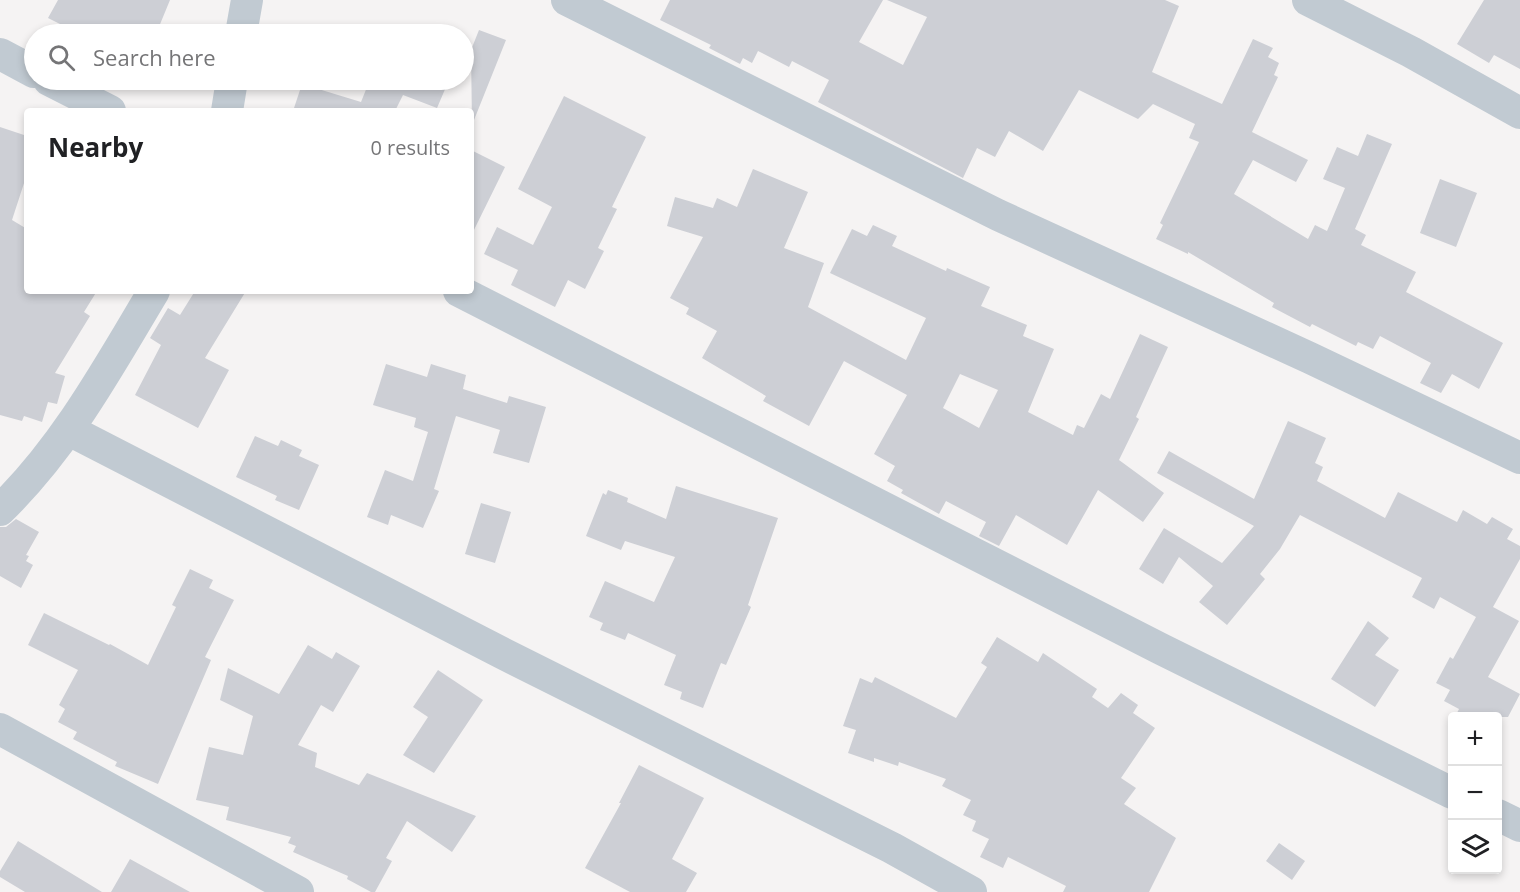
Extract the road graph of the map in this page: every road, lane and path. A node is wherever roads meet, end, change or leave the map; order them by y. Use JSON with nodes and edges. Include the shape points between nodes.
{"nodes":[{"id":1,"x":247,"y":0,"type":"edge"},
{"id":2,"x":567,"y":0,"type":"edge"},
{"id":3,"x":1308,"y":0,"type":"edge"},
{"id":4,"x":243,"y":24,"type":"edge"},
{"id":5,"x":0,"y":54,"type":"edge"},
{"id":6,"x":24,"y":67,"type":"edge"},
{"id":7,"x":69,"y":90,"type":"edge"},
{"id":8,"x":230,"y":90,"type":"edge"},
{"id":9,"x":104,"y":108,"type":"edge"},
{"id":10,"x":227,"y":108,"type":"edge"},
{"id":11,"x":1520,"y":113,"type":"edge"},
{"id":12,"x":152,"y":294,"type":"edge"},
{"id":13,"x":465,"y":294,"type":"edge"},
{"id":14,"x":69,"y":430,"type":"junction"},
{"id":15,"x":1520,"y":458,"type":"edge"},
{"id":16,"x":0,"y":510,"type":"edge"},
{"id":17,"x":0,"y":729,"type":"edge"},
{"id":18,"x":1448,"y":791,"type":"edge"},
{"id":19,"x":1502,"y":817,"type":"edge"},
{"id":20,"x":1520,"y":826,"type":"edge"},
{"id":21,"x":297,"y":892,"type":"edge"},
{"id":22,"x":971,"y":892,"type":"edge"}],
"edges":[{"from":1,"to":4,"type":"street"},
{"from":2,"to":15,"type":"street","via":[[998,215]]},
{"from":3,"to":11,"type":"street"},
{"from":5,"to":6,"type":"street"},
{"from":7,"to":9,"type":"street"},
{"from":8,"to":10,"type":"street"},
{"from":12,"to":14,"type":"street"},
{"from":13,"to":18,"type":"street"},
{"from":14,"to":16,"type":"street","via":[[26,485]]},
{"from":14,"to":22,"type":"street","via":[[892,848]]},
{"from":17,"to":21,"type":"street"},
{"from":19,"to":20,"type":"street"}]}
